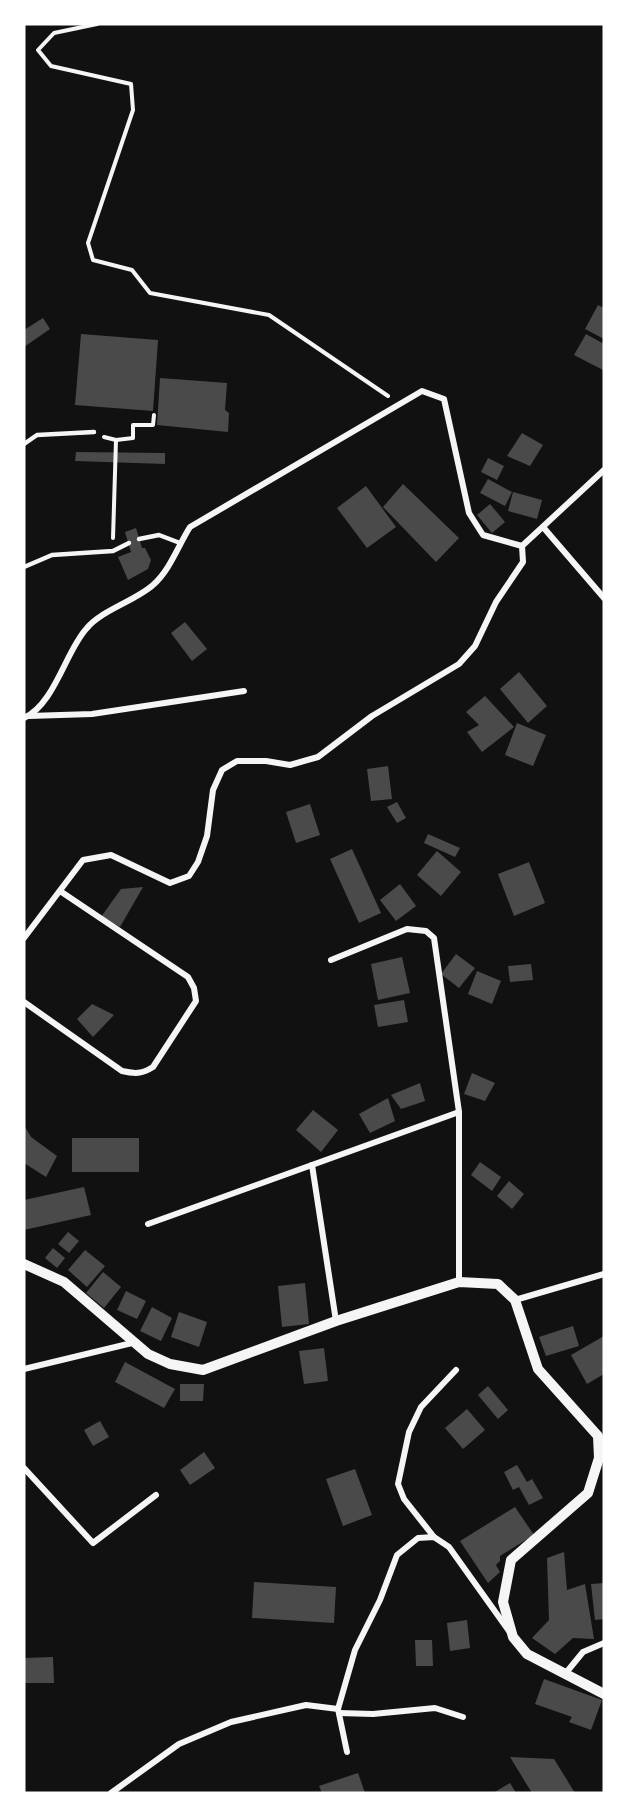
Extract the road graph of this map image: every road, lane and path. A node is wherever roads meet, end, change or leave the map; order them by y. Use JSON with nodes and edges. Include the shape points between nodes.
{"nodes":[{"id":1,"x":97,"y":24,"type":"edge"},
{"id":2,"x":399,"y":403,"type":"junction"},
{"id":3,"x":154,"y":416,"type":"dead end"},
{"id":4,"x":94,"y":432,"type":"dead end"},
{"id":5,"x":24,"y":444,"type":"edge"},
{"id":6,"x":604,"y":470,"type":"edge"},
{"id":7,"x":543,"y":526,"type":"junction"},
{"id":8,"x":139,"y":539,"type":"dead end"},
{"id":9,"x":129,"y":543,"type":"dead end"},
{"id":10,"x":180,"y":543,"type":"junction"},
{"id":11,"x":522,"y":546,"type":"junction"},
{"id":12,"x":113,"y":551,"type":"junction"},
{"id":13,"x":24,"y":567,"type":"edge"},
{"id":14,"x":604,"y":598,"type":"edge"},
{"id":15,"x":244,"y":691,"type":"dead end"},
{"id":16,"x":26,"y":717,"type":"edge"},
{"id":17,"x":60,"y":891,"type":"junction"},
{"id":18,"x":24,"y":938,"type":"edge"},
{"id":19,"x":331,"y":960,"type":"dead end"},
{"id":20,"x":24,"y":1002,"type":"edge"},
{"id":21,"x":459,"y":1112,"type":"junction"},
{"id":22,"x":312,"y":1165,"type":"junction"},
{"id":23,"x":148,"y":1224,"type":"dead end"},
{"id":24,"x":24,"y":1264,"type":"edge"},
{"id":25,"x":604,"y":1274,"type":"edge"},
{"id":26,"x":459,"y":1282,"type":"junction"},
{"id":27,"x":515,"y":1300,"type":"junction"},
{"id":28,"x":336,"y":1321,"type":"junction"},
{"id":29,"x":132,"y":1342,"type":"junction"},
{"id":30,"x":24,"y":1369,"type":"edge"},
{"id":31,"x":456,"y":1370,"type":"dead end"},
{"id":32,"x":24,"y":1468,"type":"edge"},
{"id":33,"x":156,"y":1495,"type":"dead end"},
{"id":34,"x":434,"y":1537,"type":"junction"},
{"id":35,"x":513,"y":1637,"type":"junction"},
{"id":36,"x":604,"y":1643,"type":"edge"},
{"id":37,"x":565,"y":1675,"type":"junction"},
{"id":38,"x":604,"y":1694,"type":"edge"},
{"id":39,"x":339,"y":1711,"type":"junction"},
{"id":40,"x":463,"y":1717,"type":"dead end"},
{"id":41,"x":347,"y":1752,"type":"dead end"},
{"id":42,"x":111,"y":1793,"type":"edge"}],
"edges":[{"from":1,"to":2,"type":"path","via":[[54,33],[38,50],[51,66],[131,84],[133,110],[87,243],[93,260],[132,270],[150,293],[269,315]]},
{"from":2,"to":10,"type":"street","via":[[190,527]]},
{"from":2,"to":11,"type":"street","via":[[422,391],[444,399],[470,513],[483,535]]},
{"from":3,"to":12,"type":"path","via":[[153,425],[133,425],[133,438],[117,440]]},
{"from":4,"to":5,"type":"lane","via":[[37,435]]},
{"from":6,"to":7,"type":"street"},
{"from":7,"to":11,"type":"street"},
{"from":7,"to":14,"type":"street"},
{"from":8,"to":10,"type":"lane","via":[[159,535]]},
{"from":9,"to":12,"type":"lane"},
{"from":10,"to":16,"type":"street","via":[[169,567],[153,585],[87,627],[54,687]]},
{"from":11,"to":17,"type":"street","via":[[523,562],[496,602],[475,646],[459,664],[372,716],[318,757],[290,765],[237,761],[222,770],[213,790],[207,836],[189,876],[170,883],[111,855],[83,860]]},
{"from":12,"to":13,"type":"lane","via":[[52,555]]},
{"from":15,"to":16,"type":"street","via":[[92,714]]},
{"from":17,"to":18,"type":"street"},
{"from":17,"to":20,"type":"street","via":[[188,976],[195,988],[196,1001],[153,1067],[134,1074],[122,1071]]},
{"from":19,"to":21,"type":"street","via":[[407,929],[426,931],[434,938]]},
{"from":21,"to":22,"type":"street"},
{"from":21,"to":26,"type":"street"},
{"from":22,"to":23,"type":"street"},
{"from":22,"to":28,"type":"street"},
{"from":24,"to":29,"type":"street","via":[[64,1282]]},
{"from":25,"to":27,"type":"street"},
{"from":26,"to":27,"type":"street","via":[[498,1284]]},
{"from":26,"to":28,"type":"street"},
{"from":27,"to":35,"type":"street","via":[[538,1368],[598,1436],[599,1458],[588,1493],[511,1560],[503,1602]]},
{"from":28,"to":29,"type":"street","via":[[203,1370],[170,1364]]},
{"from":29,"to":30,"type":"street"},
{"from":31,"to":34,"type":"street","via":[[421,1407],[409,1432],[398,1484],[404,1499]]},
{"from":32,"to":33,"type":"street","via":[[93,1543]]},
{"from":34,"to":35,"type":"street","via":[[449,1547]]},
{"from":34,"to":39,"type":"street","via":[[418,1538],[397,1555],[355,1650]]},
{"from":35,"to":37,"type":"street","via":[[527,1654]]},
{"from":36,"to":37,"type":"street","via":[[583,1652]]},
{"from":37,"to":38,"type":"street"},
{"from":39,"to":40,"type":"street","via":[[373,1714],[435,1708]]},
{"from":39,"to":41,"type":"street"},
{"from":39,"to":42,"type":"street","via":[[306,1705],[231,1722],[179,1744]]}]}
